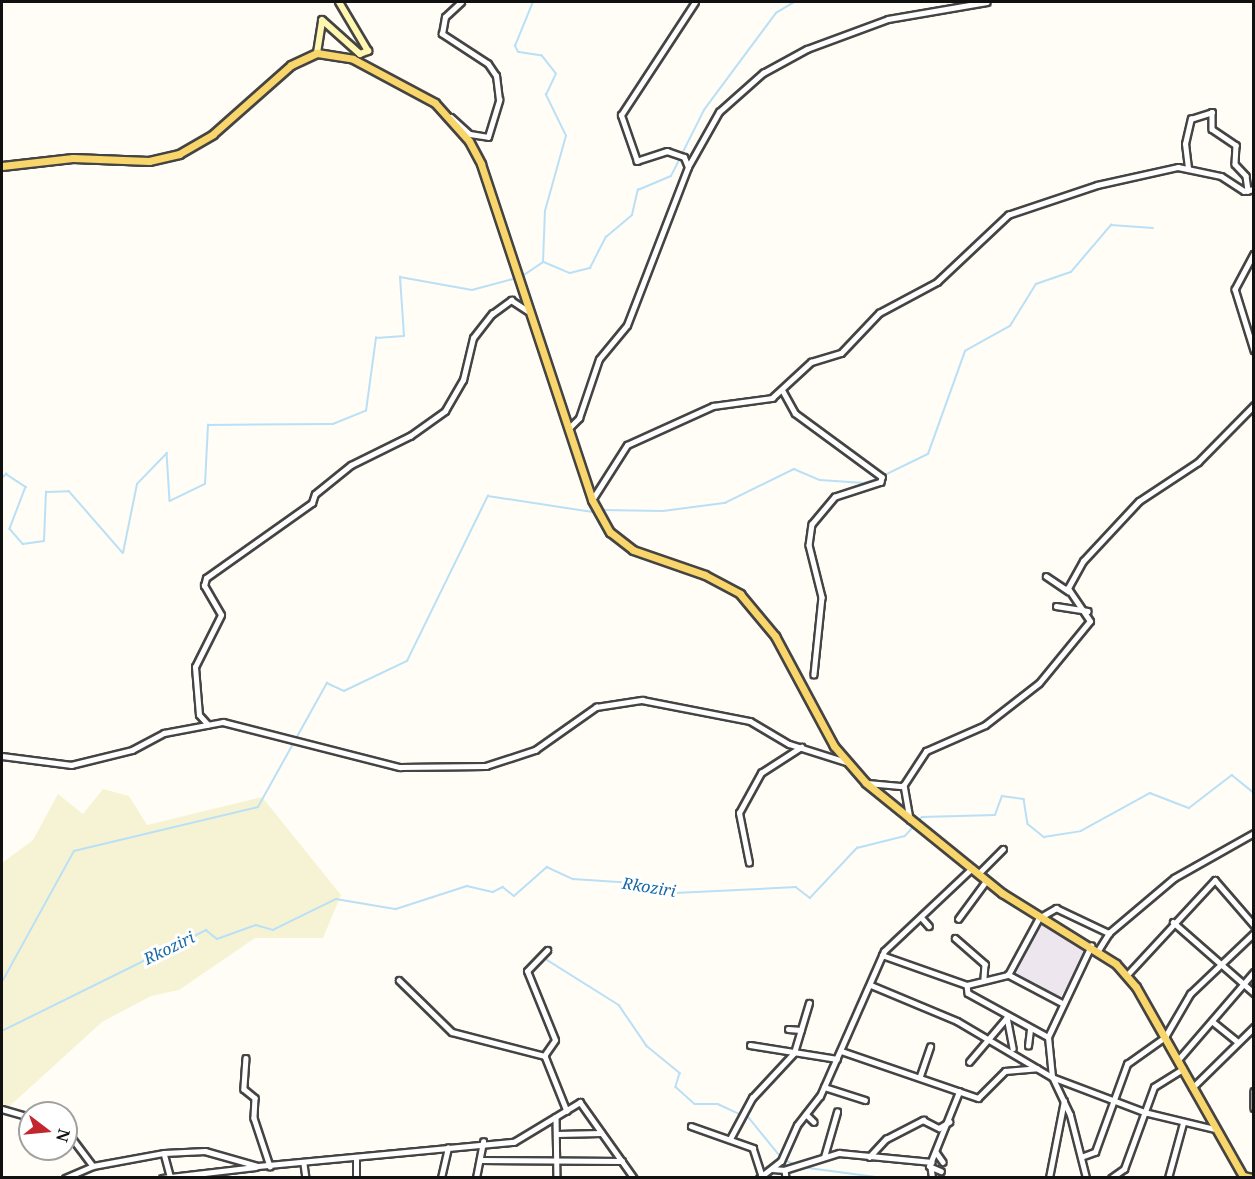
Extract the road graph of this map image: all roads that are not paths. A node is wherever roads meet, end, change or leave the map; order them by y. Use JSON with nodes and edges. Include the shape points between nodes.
{"nodes":[{"id":1,"x":339,"y":2,"type":"edge"},
{"id":2,"x":461,"y":2,"type":"edge"},
{"id":3,"x":695,"y":2,"type":"edge"},
{"id":4,"x":987,"y":2,"type":"edge"},
{"id":5,"x":317,"y":53,"type":"junction"},
{"id":6,"x":435,"y":104,"type":"junction"},
{"id":7,"x":2,"y":166,"type":"edge"},
{"id":8,"x":688,"y":167,"type":"junction"},
{"id":9,"x":1188,"y":168,"type":"junction"},
{"id":10,"x":1251,"y":190,"type":"edge"},
{"id":11,"x":1254,"y":254,"type":"edge"},
{"id":12,"x":530,"y":314,"type":"junction"},
{"id":13,"x":1254,"y":350,"type":"edge"},
{"id":14,"x":783,"y":391,"type":"junction"},
{"id":15,"x":1254,"y":405,"type":"edge"},
{"id":16,"x":568,"y":429,"type":"junction"},
{"id":17,"x":592,"y":500,"type":"junction"},
{"id":18,"x":1046,"y":576,"type":"dead end"},
{"id":19,"x":1068,"y":591,"type":"junction"},
{"id":20,"x":1056,"y":606,"type":"dead end"},
{"id":21,"x":1088,"y":611,"type":"junction"},
{"id":22,"x":814,"y":675,"type":"dead end"},
{"id":23,"x":208,"y":725,"type":"junction"},
{"id":24,"x":801,"y":747,"type":"junction"},
{"id":25,"x":2,"y":756,"type":"edge"},
{"id":26,"x":846,"y":762,"type":"junction"},
{"id":27,"x":866,"y":783,"type":"junction"},
{"id":28,"x":904,"y":785,"type":"junction"},
{"id":29,"x":912,"y":822,"type":"junction"},
{"id":30,"x":1254,"y":832,"type":"edge"},
{"id":31,"x":1003,"y":849,"type":"dead end"},
{"id":32,"x":749,"y":863,"type":"dead end"},
{"id":33,"x":972,"y":868,"type":"junction"},
{"id":34,"x":978,"y":874,"type":"junction"},
{"id":35,"x":986,"y":880,"type":"junction"},
{"id":36,"x":921,"y":917,"type":"junction"},
{"id":37,"x":1039,"y":918,"type":"junction"},
{"id":38,"x":958,"y":919,"type":"dead end"},
{"id":39,"x":1173,"y":922,"type":"junction"},
{"id":40,"x":1254,"y":925,"type":"edge"},
{"id":41,"x":929,"y":926,"type":"dead end"},
{"id":42,"x":1110,"y":933,"type":"junction"},
{"id":43,"x":1254,"y":933,"type":"edge"},
{"id":44,"x":955,"y":938,"type":"dead end"},
{"id":45,"x":1091,"y":946,"type":"junction"},
{"id":46,"x":1099,"y":949,"type":"junction"},
{"id":47,"x":547,"y":950,"type":"dead end"},
{"id":48,"x":882,"y":955,"type":"junction"},
{"id":49,"x":1218,"y":963,"type":"junction"},
{"id":50,"x":1254,"y":972,"type":"edge"},
{"id":51,"x":1008,"y":975,"type":"junction"},
{"id":52,"x":1127,"y":975,"type":"junction"},
{"id":53,"x":984,"y":978,"type":"junction"},
{"id":54,"x":399,"y":980,"type":"dead end"},
{"id":55,"x":871,"y":985,"type":"junction"},
{"id":56,"x":968,"y":985,"type":"junction"},
{"id":57,"x":1243,"y":985,"type":"junction"},
{"id":58,"x":1254,"y":993,"type":"edge"},
{"id":59,"x":810,"y":1002,"type":"dead end"},
{"id":60,"x":1061,"y":1003,"type":"junction"},
{"id":61,"x":1007,"y":1016,"type":"junction"},
{"id":62,"x":1212,"y":1021,"type":"junction"},
{"id":63,"x":1254,"y":1027,"type":"edge"},
{"id":64,"x":788,"y":1029,"type":"dead end"},
{"id":65,"x":1030,"y":1029,"type":"junction"},
{"id":66,"x":801,"y":1030,"type":"junction"},
{"id":67,"x":1048,"y":1037,"type":"junction"},
{"id":68,"x":1165,"y":1037,"type":"junction"},
{"id":69,"x":988,"y":1039,"type":"junction"},
{"id":70,"x":1238,"y":1042,"type":"junction"},
{"id":71,"x":750,"y":1046,"type":"dead end"},
{"id":72,"x":1028,"y":1046,"type":"dead end"},
{"id":73,"x":930,"y":1047,"type":"dead end"},
{"id":74,"x":1012,"y":1048,"type":"dead end"},
{"id":75,"x":841,"y":1051,"type":"junction"},
{"id":76,"x":794,"y":1053,"type":"junction"},
{"id":77,"x":543,"y":1056,"type":"junction"},
{"id":78,"x":246,"y":1058,"type":"dead end"},
{"id":79,"x":837,"y":1059,"type":"junction"},
{"id":80,"x":1178,"y":1060,"type":"junction"},
{"id":81,"x":969,"y":1062,"type":"dead end"},
{"id":82,"x":1037,"y":1068,"type":"junction"},
{"id":83,"x":1183,"y":1069,"type":"junction"},
{"id":84,"x":920,"y":1076,"type":"junction"},
{"id":85,"x":1052,"y":1077,"type":"junction"},
{"id":86,"x":824,"y":1087,"type":"junction"},
{"id":87,"x":1192,"y":1088,"type":"junction"},
{"id":88,"x":959,"y":1092,"type":"junction"},
{"id":89,"x":1254,"y":1092,"type":"edge"},
{"id":90,"x":865,"y":1100,"type":"dead end"},
{"id":91,"x":1065,"y":1101,"type":"junction"},
{"id":92,"x":1113,"y":1101,"type":"junction"},
{"id":93,"x":1254,"y":1108,"type":"edge"},
{"id":94,"x":2,"y":1109,"type":"edge"},
{"id":95,"x":567,"y":1111,"type":"junction"},
{"id":96,"x":837,"y":1112,"type":"dead end"},
{"id":97,"x":1144,"y":1112,"type":"junction"},
{"id":98,"x":18,"y":1114,"type":"edge"},
{"id":99,"x":806,"y":1114,"type":"junction"},
{"id":100,"x":556,"y":1117,"type":"junction"},
{"id":101,"x":814,"y":1122,"type":"dead end"},
{"id":102,"x":949,"y":1122,"type":"junction"},
{"id":103,"x":1183,"y":1123,"type":"junction"},
{"id":104,"x":691,"y":1126,"type":"dead end"},
{"id":105,"x":939,"y":1128,"type":"junction"},
{"id":106,"x":1215,"y":1129,"type":"junction"},
{"id":107,"x":601,"y":1133,"type":"junction"},
{"id":108,"x":944,"y":1133,"type":"junction"},
{"id":109,"x":556,"y":1134,"type":"junction"},
{"id":110,"x":730,"y":1139,"type":"junction"},
{"id":111,"x":483,"y":1142,"type":"junction"},
{"id":112,"x":78,"y":1146,"type":"edge"},
{"id":113,"x":875,"y":1146,"type":"junction"},
{"id":114,"x":448,"y":1148,"type":"junction"},
{"id":115,"x":936,"y":1152,"type":"junction"},
{"id":116,"x":164,"y":1153,"type":"junction"},
{"id":117,"x":825,"y":1156,"type":"junction"},
{"id":118,"x":859,"y":1156,"type":"junction"},
{"id":119,"x":1081,"y":1157,"type":"junction"},
{"id":120,"x":869,"y":1158,"type":"junction"},
{"id":121,"x":356,"y":1159,"type":"junction"},
{"id":122,"x":480,"y":1160,"type":"junction"},
{"id":123,"x":556,"y":1161,"type":"junction"},
{"id":124,"x":622,"y":1161,"type":"junction"},
{"id":125,"x":943,"y":1162,"type":"dead end"},
{"id":126,"x":779,"y":1163,"type":"junction"},
{"id":127,"x":304,"y":1164,"type":"junction"},
{"id":128,"x":929,"y":1164,"type":"junction"},
{"id":129,"x":93,"y":1166,"type":"junction"},
{"id":130,"x":270,"y":1166,"type":"junction"},
{"id":131,"x":258,"y":1167,"type":"junction"},
{"id":132,"x":790,"y":1168,"type":"junction"},
{"id":133,"x":772,"y":1170,"type":"junction"},
{"id":134,"x":784,"y":1170,"type":"junction"},
{"id":135,"x":941,"y":1170,"type":"dead end"},
{"id":136,"x":1248,"y":1176,"type":"edge"},
{"id":137,"x":170,"y":1177,"type":"edge"},
{"id":138,"x":760,"y":1177,"type":"edge"},
{"id":139,"x":65,"y":1178,"type":"edge"},
{"id":140,"x":162,"y":1178,"type":"edge"},
{"id":141,"x":306,"y":1178,"type":"edge"},
{"id":142,"x":356,"y":1178,"type":"edge"},
{"id":143,"x":441,"y":1178,"type":"edge"},
{"id":144,"x":476,"y":1178,"type":"edge"},
{"id":145,"x":557,"y":1178,"type":"edge"},
{"id":146,"x":634,"y":1178,"type":"edge"},
{"id":147,"x":786,"y":1178,"type":"edge"},
{"id":148,"x":932,"y":1178,"type":"edge"},
{"id":149,"x":1049,"y":1178,"type":"edge"},
{"id":150,"x":1086,"y":1178,"type":"edge"},
{"id":151,"x":1112,"y":1178,"type":"edge"},
{"id":152,"x":1167,"y":1178,"type":"edge"}],
"edges":[{"from":1,"to":5,"type":"main road","via":[[368,51],[360,54],[322,20]]},
{"from":2,"to":6,"type":"street","via":[[445,17],[442,34],[472,51],[496,76],[495,127],[488,137],[478,138]]},
{"from":3,"to":8,"type":"street","via":[[621,113],[637,161],[669,151],[686,159]]},
{"from":4,"to":8,"type":"street","via":[[888,19],[807,49],[763,73],[719,112]]},
{"from":5,"to":6,"type":"main road","via":[[353,59]]},
{"from":5,"to":7,"type":"main road","via":[[291,65],[213,134],[179,154],[149,161],[73,158]]},
{"from":6,"to":12,"type":"main road","via":[[469,141],[481,164]]},
{"from":8,"to":16,"type":"street","via":[[627,325],[599,358],[579,418]]},
{"from":9,"to":10,"type":"street"},
{"from":9,"to":10,"type":"street","via":[[1185,144],[1191,119],[1212,112],[1212,129],[1236,145],[1235,164],[1246,176]]},
{"from":9,"to":14,"type":"street","via":[[1112,180],[1003,218],[938,282],[879,313],[841,353],[811,362]]},
{"from":11,"to":13,"type":"street","via":[[1235,290]]},
{"from":12,"to":16,"type":"main road"},
{"from":12,"to":23,"type":"street","via":[[515,300],[502,305],[473,339],[463,380],[445,411],[410,436],[351,465],[315,494],[312,503],[206,578],[204,586],[221,615],[195,667],[200,715]]},
{"from":14,"to":17,"type":"street","via":[[763,401],[713,406],[633,442],[609,466]]},
{"from":14,"to":22,"type":"street","via":[[795,413],[882,477],[881,482],[835,497],[812,524],[809,546],[822,595]]},
{"from":15,"to":19,"type":"street","via":[[1198,462],[1138,501],[1083,561]]},
{"from":16,"to":17,"type":"main road"},
{"from":17,"to":26,"type":"main road","via":[[610,532],[626,546],[705,575],[751,606],[776,636]]},
{"from":18,"to":19,"type":"street"},
{"from":19,"to":21,"type":"street"},
{"from":20,"to":21,"type":"street"},
{"from":21,"to":28,"type":"street","via":[[1088,625],[1039,683],[986,725],[926,752]]},
{"from":23,"to":24,"type":"street","via":[[223,722],[400,767],[472,767],[522,756],[596,706],[649,700],[750,721]]},
{"from":23,"to":25,"type":"street","via":[[164,733],[132,750],[71,765]]},
{"from":24,"to":26,"type":"street"},
{"from":24,"to":32,"type":"street","via":[[761,772],[739,813]]},
{"from":26,"to":27,"type":"main road"},
{"from":27,"to":28,"type":"street"},
{"from":27,"to":29,"type":"main road"},
{"from":28,"to":29,"type":"street"},
{"from":29,"to":33,"type":"main road"},
{"from":30,"to":42,"type":"street","via":[[1174,878]]},
{"from":31,"to":34,"type":"street"},
{"from":33,"to":34,"type":"main road"},
{"from":33,"to":36,"type":"street"},
{"from":34,"to":35,"type":"main road"},
{"from":35,"to":37,"type":"main road"},
{"from":35,"to":38,"type":"street"},
{"from":36,"to":41,"type":"street"},
{"from":36,"to":48,"type":"street"},
{"from":37,"to":42,"type":"street","via":[[1056,908]]},
{"from":37,"to":45,"type":"main road"},
{"from":37,"to":51,"type":"street"},
{"from":39,"to":40,"type":"street","via":[[1216,880]]},
{"from":39,"to":49,"type":"street"},
{"from":39,"to":52,"type":"street"},
{"from":42,"to":46,"type":"street"},
{"from":43,"to":49,"type":"street"},
{"from":44,"to":53,"type":"street","via":[[985,964]]},
{"from":45,"to":46,"type":"main road"},
{"from":45,"to":60,"type":"street"},
{"from":46,"to":52,"type":"main road"},
{"from":47,"to":77,"type":"street","via":[[527,971],[555,1040]]},
{"from":48,"to":55,"type":"street"},
{"from":48,"to":56,"type":"street"},
{"from":49,"to":57,"type":"street"},
{"from":49,"to":68,"type":"street","via":[[1188,996]]},
{"from":50,"to":57,"type":"street"},
{"from":51,"to":53,"type":"street"},
{"from":51,"to":60,"type":"street"},
{"from":52,"to":68,"type":"main road"},
{"from":53,"to":56,"type":"street"},
{"from":54,"to":77,"type":"street","via":[[452,1032]]},
{"from":55,"to":69,"type":"street"},
{"from":55,"to":75,"type":"street"},
{"from":56,"to":61,"type":"street","via":[[968,993]]},
{"from":57,"to":58,"type":"street"},
{"from":57,"to":62,"type":"street"},
{"from":59,"to":66,"type":"street"},
{"from":60,"to":67,"type":"street"},
{"from":61,"to":65,"type":"street"},
{"from":61,"to":69,"type":"street"},
{"from":61,"to":74,"type":"street"},
{"from":62,"to":70,"type":"street"},
{"from":62,"to":80,"type":"street"},
{"from":63,"to":70,"type":"street"},
{"from":64,"to":66,"type":"street"},
{"from":65,"to":67,"type":"street"},
{"from":65,"to":72,"type":"street"},
{"from":66,"to":76,"type":"street"},
{"from":67,"to":85,"type":"street"},
{"from":68,"to":80,"type":"main road"},
{"from":68,"to":92,"type":"street","via":[[1127,1064]]},
{"from":69,"to":81,"type":"street"},
{"from":69,"to":82,"type":"street"},
{"from":70,"to":87,"type":"street"},
{"from":71,"to":76,"type":"street"},
{"from":73,"to":84,"type":"street"},
{"from":75,"to":79,"type":"street"},
{"from":75,"to":84,"type":"street"},
{"from":76,"to":79,"type":"street"},
{"from":76,"to":110,"type":"street","via":[[752,1098]]},
{"from":77,"to":95,"type":"street"},
{"from":78,"to":130,"type":"street","via":[[244,1089],[255,1098],[254,1118]]},
{"from":79,"to":86,"type":"street"},
{"from":80,"to":83,"type":"main road"},
{"from":82,"to":85,"type":"street"},
{"from":82,"to":88,"type":"street","via":[[1005,1071],[982,1098]]},
{"from":83,"to":87,"type":"main road"},
{"from":83,"to":97,"type":"street","via":[[1156,1084]]},
{"from":84,"to":88,"type":"street"},
{"from":85,"to":91,"type":"street"},
{"from":85,"to":92,"type":"street"},
{"from":86,"to":90,"type":"street"},
{"from":86,"to":99,"type":"street"},
{"from":87,"to":106,"type":"main road"},
{"from":88,"to":102,"type":"street"},
{"from":89,"to":93,"type":"street"},
{"from":91,"to":119,"type":"street"},
{"from":91,"to":149,"type":"street"},
{"from":92,"to":97,"type":"street"},
{"from":92,"to":119,"type":"street","via":[[1095,1152]]},
{"from":94,"to":98,"type":"street"},
{"from":95,"to":100,"type":"street"},
{"from":95,"to":107,"type":"street","via":[[585,1104]]},
{"from":96,"to":117,"type":"street"},
{"from":97,"to":103,"type":"street"},
{"from":97,"to":151,"type":"street","via":[[1124,1169]]},
{"from":99,"to":101,"type":"street"},
{"from":99,"to":126,"type":"street"},
{"from":100,"to":109,"type":"street"},
{"from":100,"to":111,"type":"street","via":[[517,1142]]},
{"from":102,"to":105,"type":"street"},
{"from":102,"to":108,"type":"street"},
{"from":103,"to":106,"type":"street"},
{"from":103,"to":152,"type":"street"},
{"from":104,"to":110,"type":"street"},
{"from":105,"to":108,"type":"street"},
{"from":105,"to":113,"type":"street","via":[[923,1120]]},
{"from":106,"to":136,"type":"main road"},
{"from":107,"to":109,"type":"street"},
{"from":107,"to":124,"type":"street"},
{"from":108,"to":115,"type":"street"},
{"from":109,"to":123,"type":"street"},
{"from":110,"to":138,"type":"street","via":[[753,1148]]},
{"from":111,"to":114,"type":"street"},
{"from":111,"to":122,"type":"street"},
{"from":112,"to":129,"type":"street"},
{"from":113,"to":118,"type":"street"},
{"from":113,"to":120,"type":"street"},
{"from":114,"to":121,"type":"street"},
{"from":114,"to":143,"type":"street"},
{"from":115,"to":125,"type":"street"},
{"from":115,"to":128,"type":"street"},
{"from":116,"to":129,"type":"street"},
{"from":116,"to":131,"type":"street","via":[[205,1151]]},
{"from":116,"to":137,"type":"street"},
{"from":117,"to":118,"type":"street"},
{"from":117,"to":132,"type":"street"},
{"from":118,"to":120,"type":"street"},
{"from":119,"to":150,"type":"street"},
{"from":120,"to":128,"type":"street"},
{"from":121,"to":127,"type":"street"},
{"from":121,"to":142,"type":"street"},
{"from":122,"to":123,"type":"street"},
{"from":122,"to":144,"type":"street"},
{"from":123,"to":124,"type":"street"},
{"from":123,"to":145,"type":"street"},
{"from":124,"to":146,"type":"street"},
{"from":126,"to":132,"type":"street"},
{"from":126,"to":133,"type":"street"},
{"from":127,"to":130,"type":"street"},
{"from":127,"to":141,"type":"street"},
{"from":128,"to":135,"type":"street"},
{"from":128,"to":148,"type":"street"},
{"from":129,"to":139,"type":"street"},
{"from":130,"to":131,"type":"street"},
{"from":131,"to":137,"type":"street"},
{"from":132,"to":134,"type":"street"},
{"from":133,"to":134,"type":"street"},
{"from":133,"to":138,"type":"street"},
{"from":134,"to":147,"type":"street"},
{"from":137,"to":140,"type":"street"}]}
